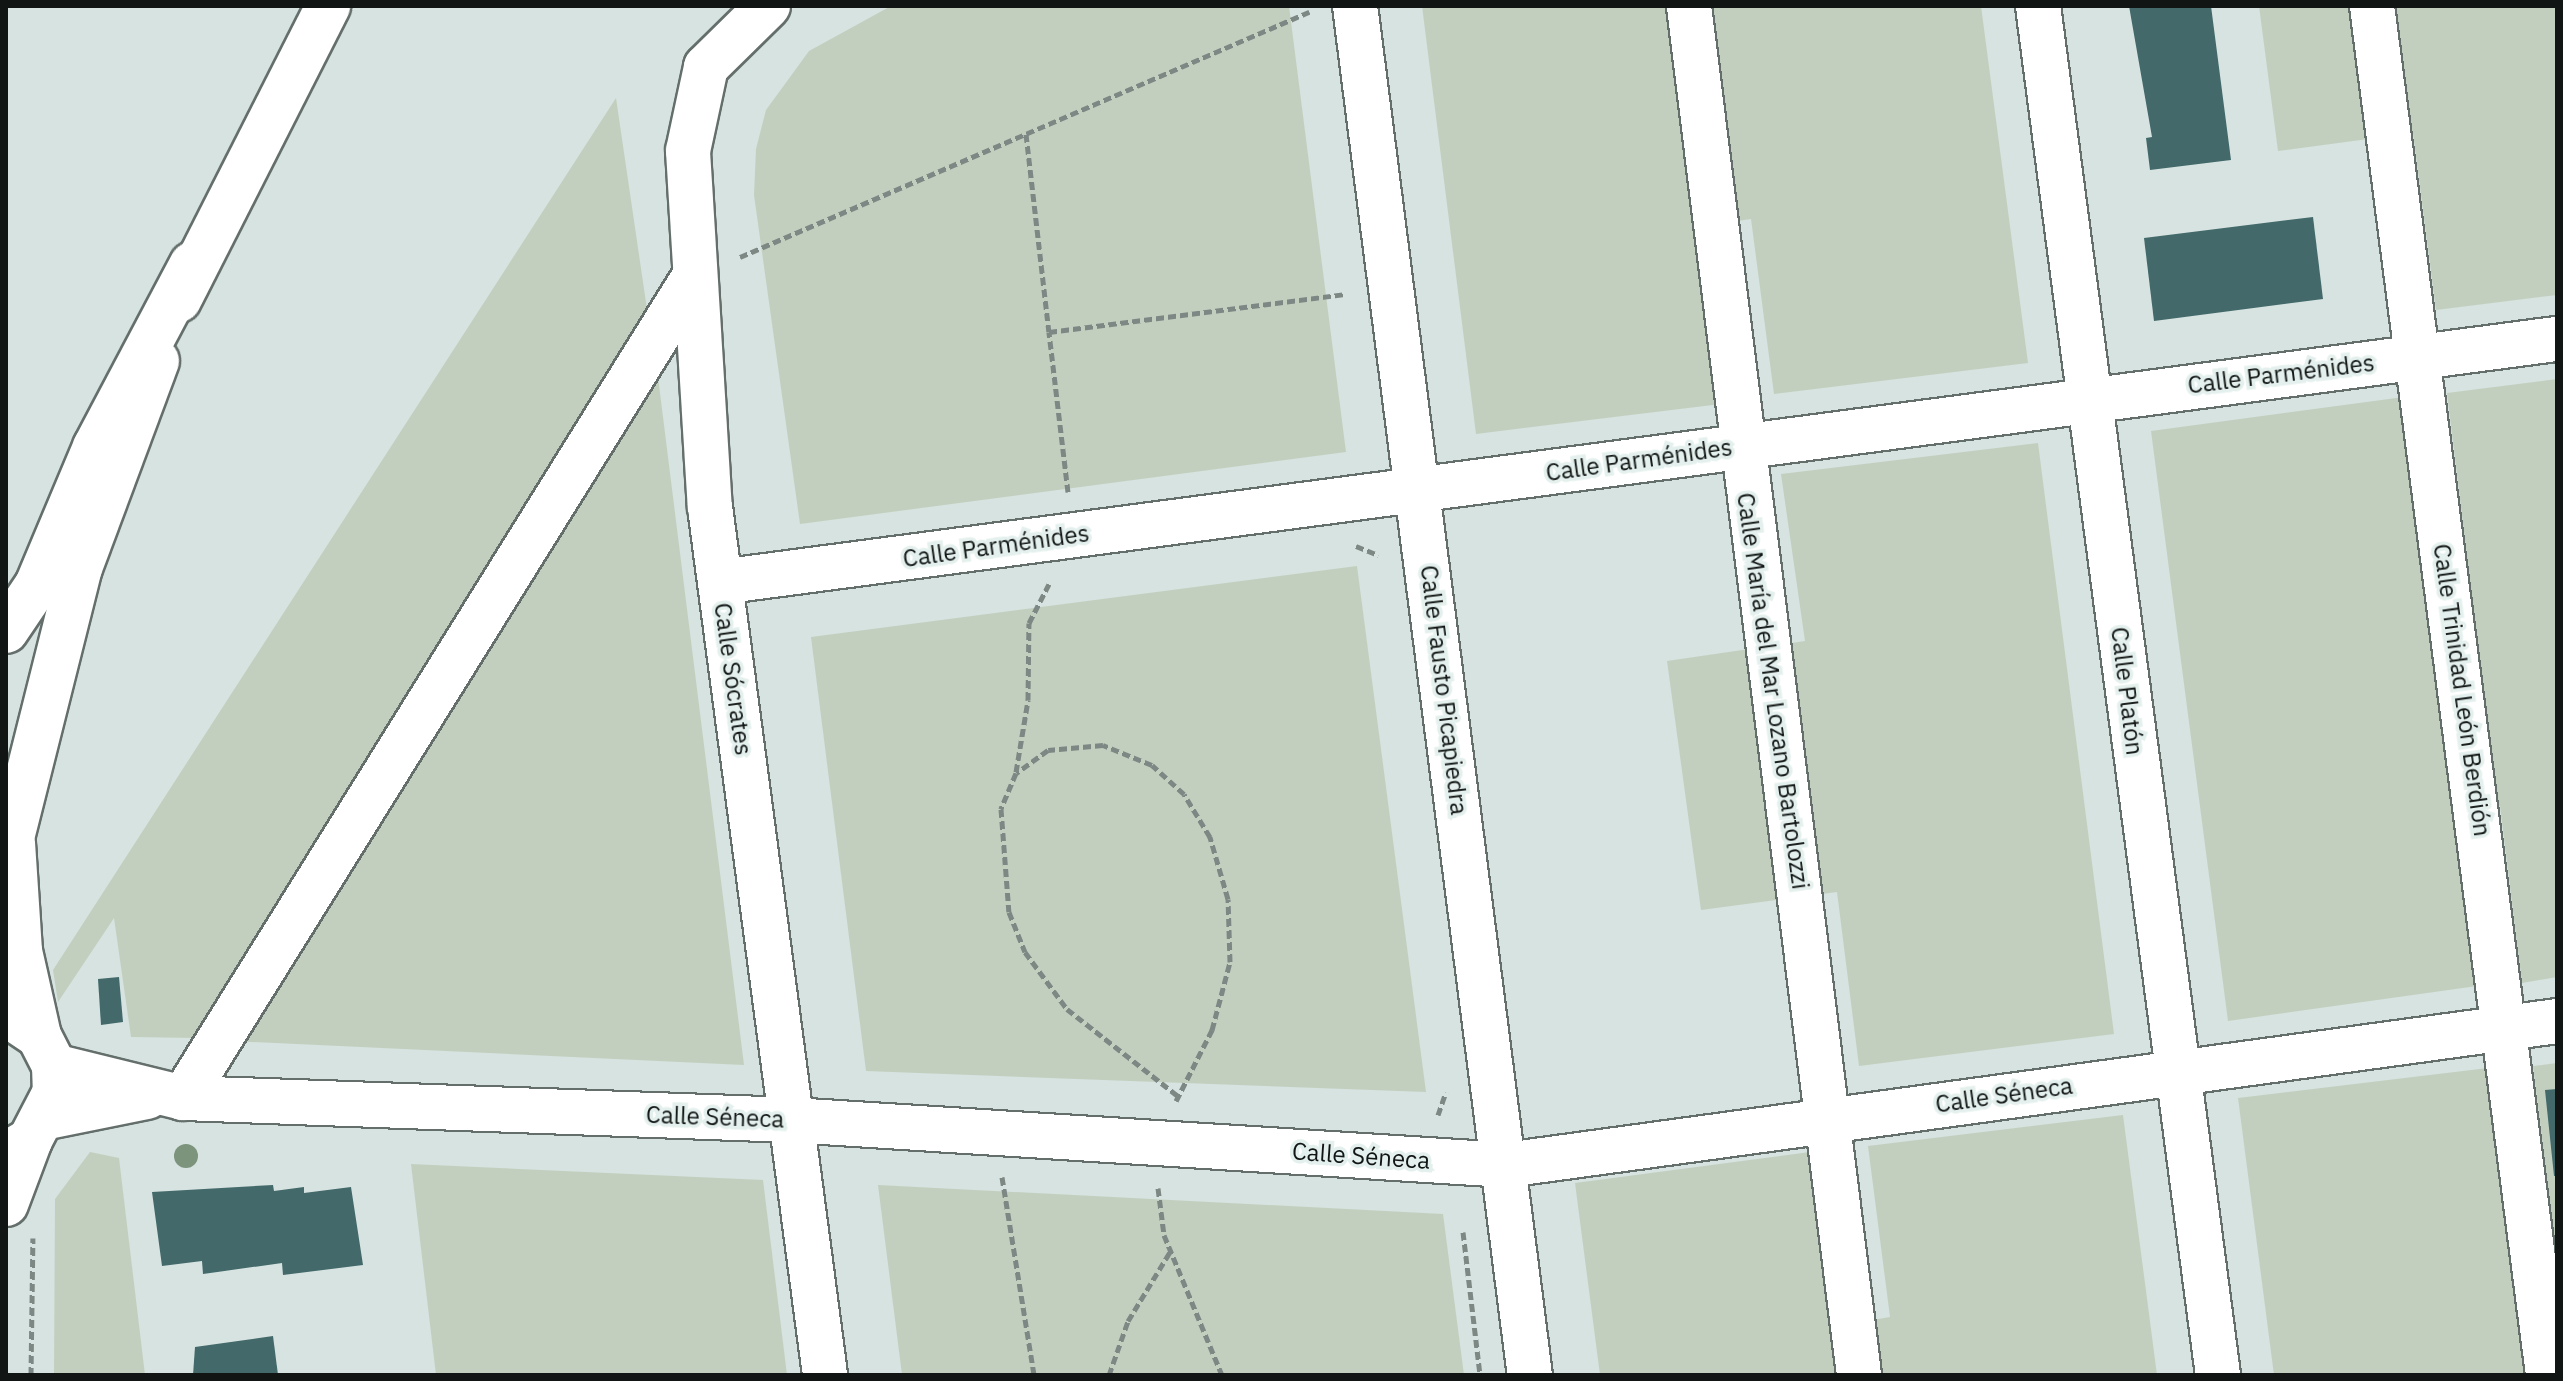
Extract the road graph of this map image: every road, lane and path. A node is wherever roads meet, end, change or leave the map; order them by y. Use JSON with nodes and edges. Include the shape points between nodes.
{"nodes":[{"id":1,"x":328,"y":6,"type":"edge"},
{"id":2,"x":768,"y":6,"type":"edge"},
{"id":3,"x":1355,"y":6,"type":"edge"},
{"id":4,"x":1689,"y":6,"type":"edge"},
{"id":5,"x":2038,"y":6,"type":"edge"},
{"id":6,"x":2372,"y":6,"type":"edge"},
{"id":7,"x":1308,"y":9,"type":"edge"},
{"id":8,"x":1311,"y":27,"type":"dead end"},
{"id":9,"x":1026,"y":134,"type":"junction"},
{"id":10,"x":192,"y":264,"type":"junction"},
{"id":11,"x":694,"y":277,"type":"junction"},
{"id":12,"x":1343,"y":278,"type":"dead end"},
{"id":13,"x":1345,"y":294,"type":"junction"},
{"id":14,"x":1347,"y":310,"type":"dead end"},
{"id":15,"x":1049,"y":332,"type":"junction"},
{"id":16,"x":2557,"y":339,"type":"edge"},
{"id":17,"x":2417,"y":358,"type":"junction"},
{"id":18,"x":2088,"y":398,"type":"junction"},
{"id":19,"x":1741,"y":447,"type":"junction"},
{"id":20,"x":1418,"y":490,"type":"junction"},
{"id":21,"x":1347,"y":499,"type":"junction"},
{"id":22,"x":1074,"y":535,"type":"junction"},
{"id":23,"x":1381,"y":570,"type":"dead end"},
{"id":24,"x":720,"y":582,"type":"junction"},
{"id":25,"x":6,"y":631,"type":"edge"},
{"id":26,"x":1016,"y":773,"type":"junction"},
{"id":27,"x":9,"y":852,"type":"edge"},
{"id":28,"x":2557,"y":1021,"type":"edge"},
{"id":29,"x":2506,"y":1026,"type":"junction"},
{"id":30,"x":33,"y":1039,"type":"edge"},
{"id":31,"x":1445,"y":1074,"type":"dead end"},
{"id":32,"x":2177,"y":1074,"type":"junction"},
{"id":33,"x":170,"y":1096,"type":"junction"},
{"id":34,"x":1178,"y":1096,"type":"junction"},
{"id":35,"x":791,"y":1120,"type":"junction"},
{"id":36,"x":1825,"y":1120,"type":"junction"},
{"id":37,"x":995,"y":1133,"type":"junction"},
{"id":38,"x":28,"y":1137,"type":"edge"},
{"id":39,"x":1161,"y":1143,"type":"junction"},
{"id":40,"x":1427,"y":1160,"type":"junction"},
{"id":41,"x":1506,"y":1165,"type":"junction"},
{"id":42,"x":1462,"y":1214,"type":"dead end"},
{"id":43,"x":20,"y":1218,"type":"edge"},
{"id":44,"x":1170,"y":1251,"type":"junction"},
{"id":45,"x":31,"y":1375,"type":"edge"},
{"id":46,"x":825,"y":1375,"type":"edge"},
{"id":47,"x":1034,"y":1375,"type":"edge"},
{"id":48,"x":1109,"y":1375,"type":"edge"},
{"id":49,"x":1222,"y":1375,"type":"edge"},
{"id":50,"x":1480,"y":1375,"type":"edge"},
{"id":51,"x":1530,"y":1375,"type":"edge"},
{"id":52,"x":1859,"y":1375,"type":"edge"},
{"id":53,"x":2218,"y":1375,"type":"edge"},
{"id":54,"x":2548,"y":1375,"type":"edge"}],
"edges":[{"from":1,"to":10,"type":"street"},
{"from":2,"to":11,"type":"street","name":"Calle Sócrates","via":[[706,67],[688,151]]},
{"from":3,"to":20,"type":"street","name":"Calle Fausto Picapiedra"},
{"from":4,"to":19,"type":"street","name":"Calle María del Mar Lozano Bartolozzi"},
{"from":5,"to":18,"type":"street","name":"Calle Platón"},
{"from":6,"to":17,"type":"street","name":"Calle Trinidad León Berdión"},
{"from":7,"to":8,"type":"path"},
{"from":7,"to":9,"type":"path"},
{"from":9,"to":11,"type":"path"},
{"from":9,"to":15,"type":"path"},
{"from":10,"to":25,"type":"street","via":[[95,447],[37,585]]},
{"from":10,"to":27,"type":"street","via":[[80,568]]},
{"from":11,"to":24,"type":"street","name":"Calle Sócrates"},
{"from":11,"to":33,"type":"street"},
{"from":12,"to":13,"type":"path"},
{"from":13,"to":14,"type":"path"},
{"from":13,"to":15,"type":"path"},
{"from":15,"to":22,"type":"path"},
{"from":16,"to":17,"type":"street","name":"Calle Parménides"},
{"from":17,"to":18,"type":"street","name":"Calle Parménides"},
{"from":17,"to":29,"type":"street","name":"Calle Trinidad León Berdión"},
{"from":18,"to":19,"type":"street","name":"Calle Parménides"},
{"from":18,"to":32,"type":"street","name":"Calle Platón"},
{"from":19,"to":20,"type":"street","name":"Calle Parménides"},
{"from":19,"to":36,"type":"street","name":"Calle María del Mar Lozano Bartolozzi"},
{"from":20,"to":21,"type":"street","name":"Calle Parménides"},
{"from":20,"to":41,"type":"street","name":"Calle Fausto Picapiedra"},
{"from":21,"to":22,"type":"street","name":"Calle Parménides"},
{"from":21,"to":23,"type":"path","via":[[1350,546],[1370,547]]},
{"from":22,"to":24,"type":"street","name":"Calle Parménides"},
{"from":22,"to":26,"type":"path","via":[[1029,623],[1028,700]]},
{"from":24,"to":35,"type":"street","name":"Calle Sócrates"},
{"from":26,"to":34,"type":"path","via":[[1001,809],[1000,851],[1009,912],[1025,952],[1067,1009]]},
{"from":26,"to":34,"type":"path","via":[[1048,750],[1103,745],[1152,765],[1184,794],[1210,837],[1228,899],[1230,962],[1212,1030]]},
{"from":27,"to":30,"type":"street"},
{"from":28,"to":29,"type":"street","name":"Calle Séneca"},
{"from":29,"to":32,"type":"street","name":"Calle Séneca"},
{"from":29,"to":54,"type":"street","name":"Calle Trinidad León Berdión"},
{"from":30,"to":33,"type":"street","name":"Calle Séneca"},
{"from":30,"to":38,"type":"street"},
{"from":31,"to":40,"type":"path"},
{"from":32,"to":36,"type":"street","name":"Calle Séneca"},
{"from":32,"to":53,"type":"street","name":"Calle Platón"},
{"from":33,"to":35,"type":"street","name":"Calle Séneca"},
{"from":33,"to":38,"type":"street","name":"Calle Séneca"},
{"from":34,"to":39,"type":"path"},
{"from":35,"to":37,"type":"street","name":"Calle Séneca"},
{"from":35,"to":46,"type":"street","name":"Calle Sócrates"},
{"from":36,"to":41,"type":"street","name":"Calle Séneca"},
{"from":36,"to":52,"type":"street","name":"Calle María del Mar Lozano Bartolozzi"},
{"from":37,"to":39,"type":"street","name":"Calle Séneca"},
{"from":37,"to":47,"type":"path"},
{"from":38,"to":43,"type":"street"},
{"from":39,"to":40,"type":"street","name":"Calle Séneca"},
{"from":39,"to":44,"type":"path","via":[[1158,1189]]},
{"from":40,"to":41,"type":"street","name":"Calle Séneca"},
{"from":41,"to":51,"type":"street","name":"Calle Fausto Picapiedra"},
{"from":42,"to":50,"type":"path"},
{"from":43,"to":45,"type":"path"},
{"from":44,"to":48,"type":"path","via":[[1128,1321]]},
{"from":44,"to":49,"type":"path"}]}
